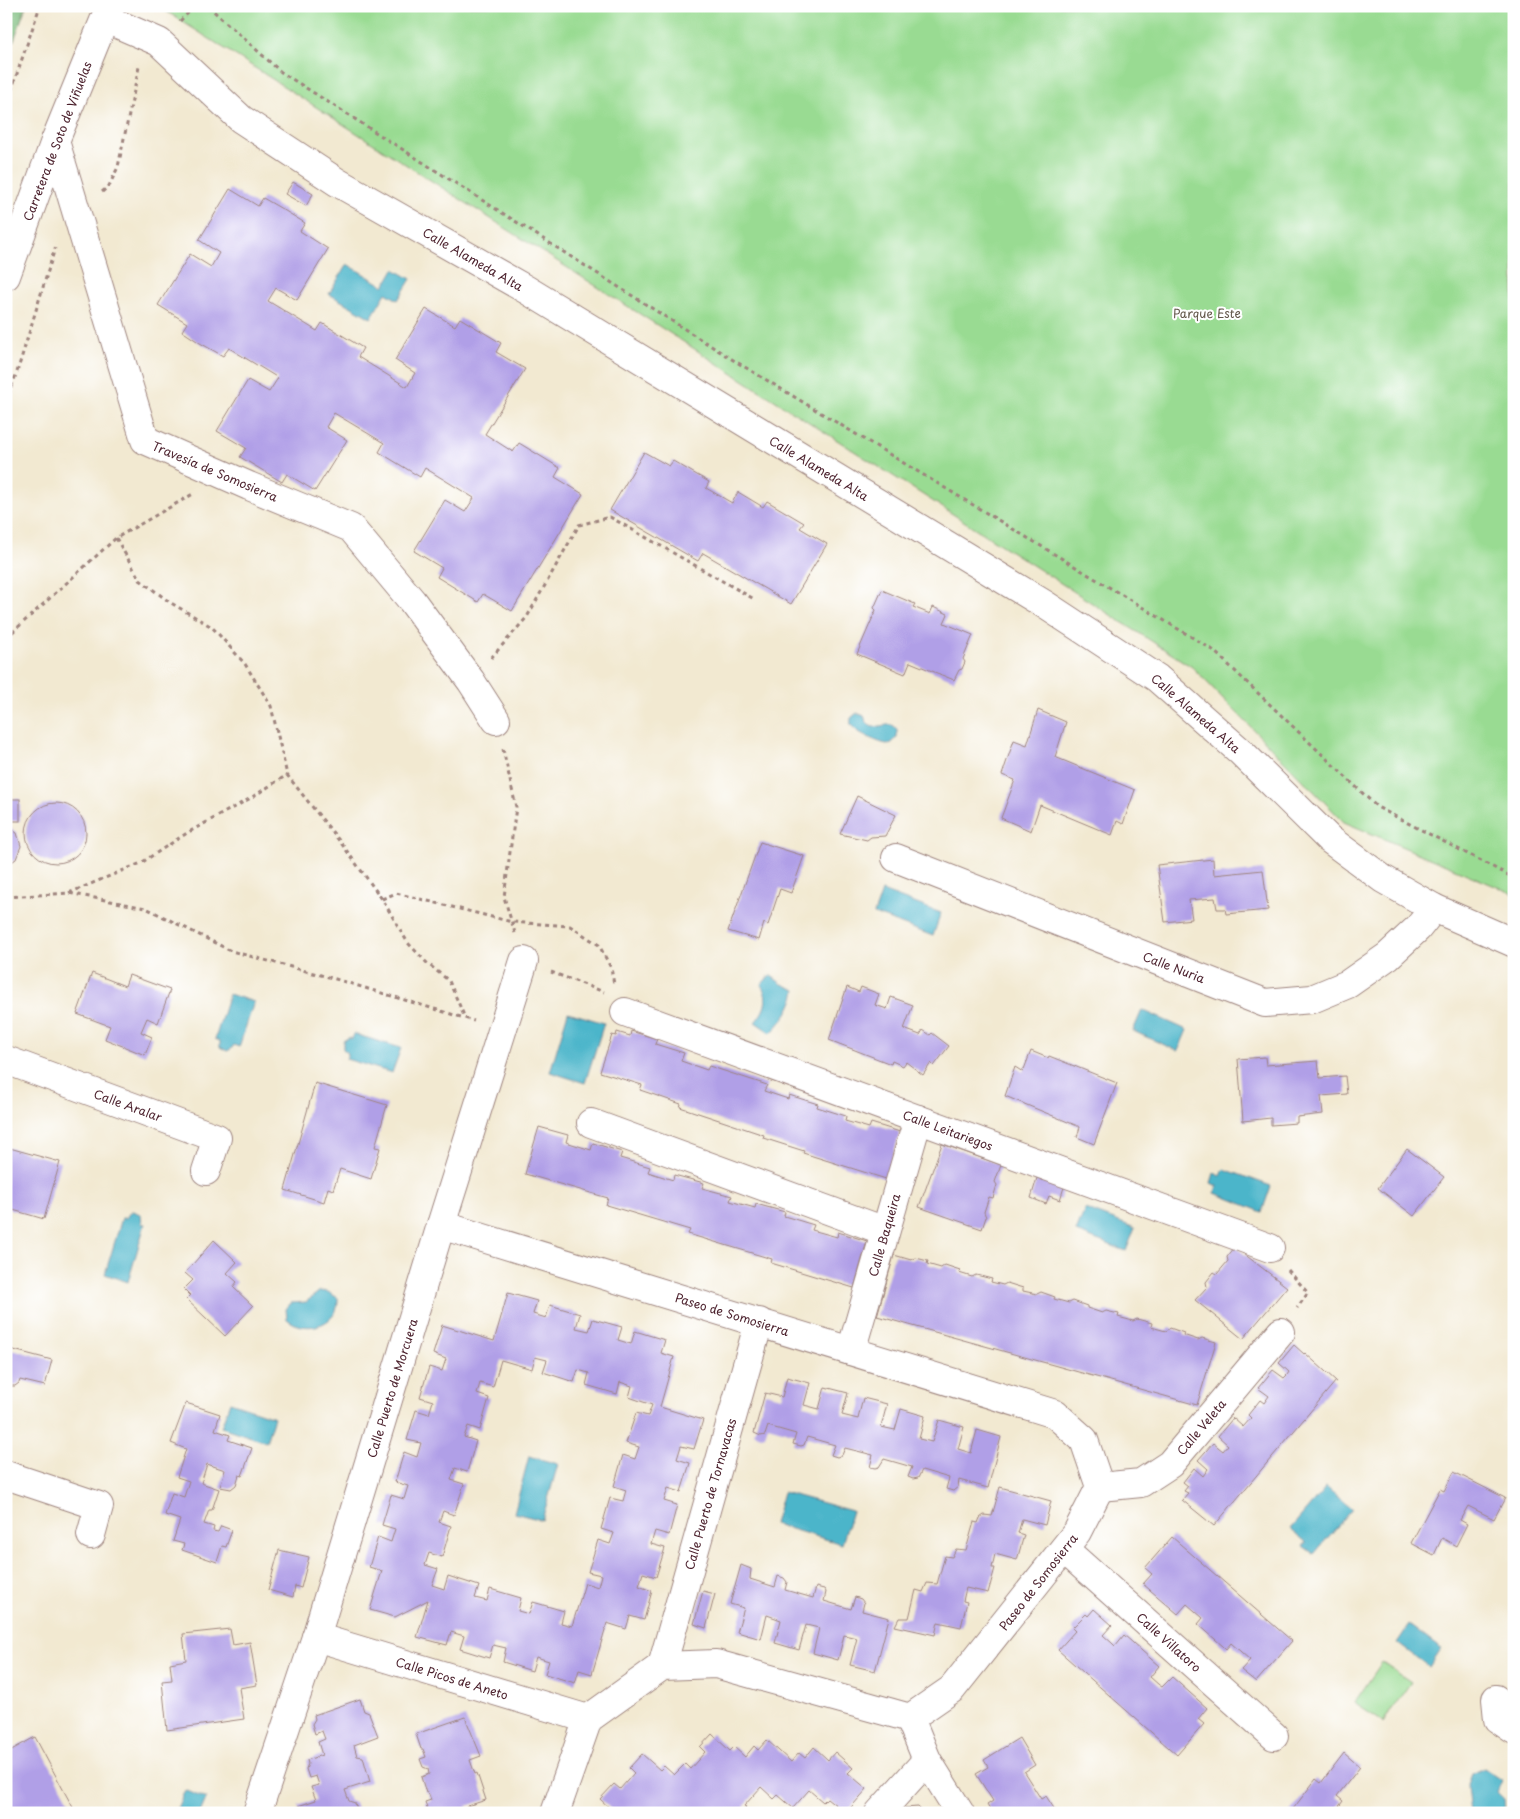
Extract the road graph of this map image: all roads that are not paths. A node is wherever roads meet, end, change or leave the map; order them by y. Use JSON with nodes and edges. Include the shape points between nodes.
{"nodes":[{"id":1,"x":108,"y":13,"type":"edge"},
{"id":2,"x":54,"y":141,"type":"junction"},
{"id":3,"x":6,"y":276,"type":"edge"},
{"id":4,"x":496,"y":720,"type":"road end"},
{"id":5,"x":896,"y":858,"type":"dead end"},
{"id":6,"x":1434,"y":908,"type":"junction"},
{"id":7,"x":1514,"y":943,"type":"edge"},
{"id":8,"x":524,"y":961,"type":"road end"},
{"id":9,"x":620,"y":1001,"type":"road end"},
{"id":10,"x":6,"y":1060,"type":"edge"},
{"id":11,"x":918,"y":1119,"type":"junction"},
{"id":12,"x":591,"y":1123,"type":"dead end"},
{"id":13,"x":206,"y":1171,"type":"dead end"},
{"id":14,"x":441,"y":1225,"type":"junction"},
{"id":15,"x":886,"y":1231,"type":"junction"},
{"id":16,"x":1270,"y":1248,"type":"dead end"},
{"id":17,"x":759,"y":1322,"type":"junction"},
{"id":18,"x":1281,"y":1332,"type":"dead end"},
{"id":19,"x":851,"y":1351,"type":"junction"},
{"id":20,"x":6,"y":1475,"type":"edge"},
{"id":21,"x":1100,"y":1487,"type":"junction"},
{"id":22,"x":91,"y":1535,"type":"dead end"},
{"id":23,"x":1064,"y":1549,"type":"junction"},
{"id":24,"x":316,"y":1637,"type":"junction"},
{"id":25,"x":662,"y":1666,"type":"junction"},
{"id":26,"x":1496,"y":1700,"type":"dead end"},
{"id":27,"x":910,"y":1718,"type":"junction"},
{"id":28,"x":588,"y":1719,"type":"junction"},
{"id":29,"x":1514,"y":1730,"type":"edge"},
{"id":30,"x":1274,"y":1736,"type":"dead end"},
{"id":31,"x":927,"y":1760,"type":"junction"},
{"id":32,"x":257,"y":1813,"type":"edge"},
{"id":33,"x":555,"y":1813,"type":"edge"},
{"id":34,"x":879,"y":1813,"type":"edge"},
{"id":35,"x":960,"y":1813,"type":"edge"}],
"edges":[{"from":1,"to":2,"type":"street","name":"Carretera de Soto de Viñuelas"},
{"from":1,"to":6,"type":"street","name":"Calle Alameda Alta","via":[[159,42],[241,119],[338,182],[527,290],[1044,604],[1158,678],[1241,752],[1329,839],[1384,879]]},
{"from":2,"to":3,"type":"street","name":"Carretera de Soto de Viñuelas"},
{"from":2,"to":4,"type":"street","name":"Travesía de Somosierra","via":[[145,440],[351,528],[412,601],[471,680]]},
{"from":5,"to":6,"type":"street","name":"Calle Nuria","via":[[1265,1003],[1312,1000],[1348,984],[1388,956]]},
{"from":6,"to":7,"type":"street","name":"Calle Alameda Alta"},
{"from":8,"to":14,"type":"street","name":"Calle Puerto de Morcuera"},
{"from":9,"to":11,"type":"street","name":"Calle Leitariegos"},
{"from":10,"to":13,"type":"street","name":"Calle Aralar","via":[[217,1138]]},
{"from":11,"to":15,"type":"street","name":"Calle Baqueira"},
{"from":11,"to":16,"type":"street","name":"Calle Leitariegos"},
{"from":12,"to":15,"type":"street"},
{"from":14,"to":17,"type":"street","name":"Paseo de Somosierra"},
{"from":14,"to":24,"type":"street","name":"Calle Puerto de Morcuera"},
{"from":15,"to":19,"type":"street","name":"Calle Baqueira"},
{"from":17,"to":19,"type":"street","name":"Paseo de Somosierra"},
{"from":17,"to":25,"type":"street","name":"Calle Puerto de Tornavacas"},
{"from":18,"to":21,"type":"street","name":"Calle Veleta","via":[[1170,1464],[1141,1483]]},
{"from":19,"to":21,"type":"street","name":"Paseo de Somosierra","via":[[1055,1414],[1084,1440]]},
{"from":20,"to":22,"type":"street","via":[[99,1506]]},
{"from":21,"to":23,"type":"street","name":"Paseo de Somosierra","via":[[1077,1532]]},
{"from":23,"to":27,"type":"street","name":"Paseo de Somosierra","via":[[952,1689]]},
{"from":23,"to":30,"type":"street","name":"Calle Villatoro"},
{"from":24,"to":28,"type":"street","name":"Calle Picos de Aneto"},
{"from":24,"to":32,"type":"street","name":"Calle Puerto de Morcuera"},
{"from":25,"to":27,"type":"street","via":[[716,1664]]},
{"from":25,"to":28,"type":"street"},
{"from":26,"to":29,"type":"street","via":[[1498,1719]]},
{"from":27,"to":31,"type":"street"},
{"from":28,"to":33,"type":"street"},
{"from":31,"to":34,"type":"street"},
{"from":31,"to":35,"type":"street"}]}
